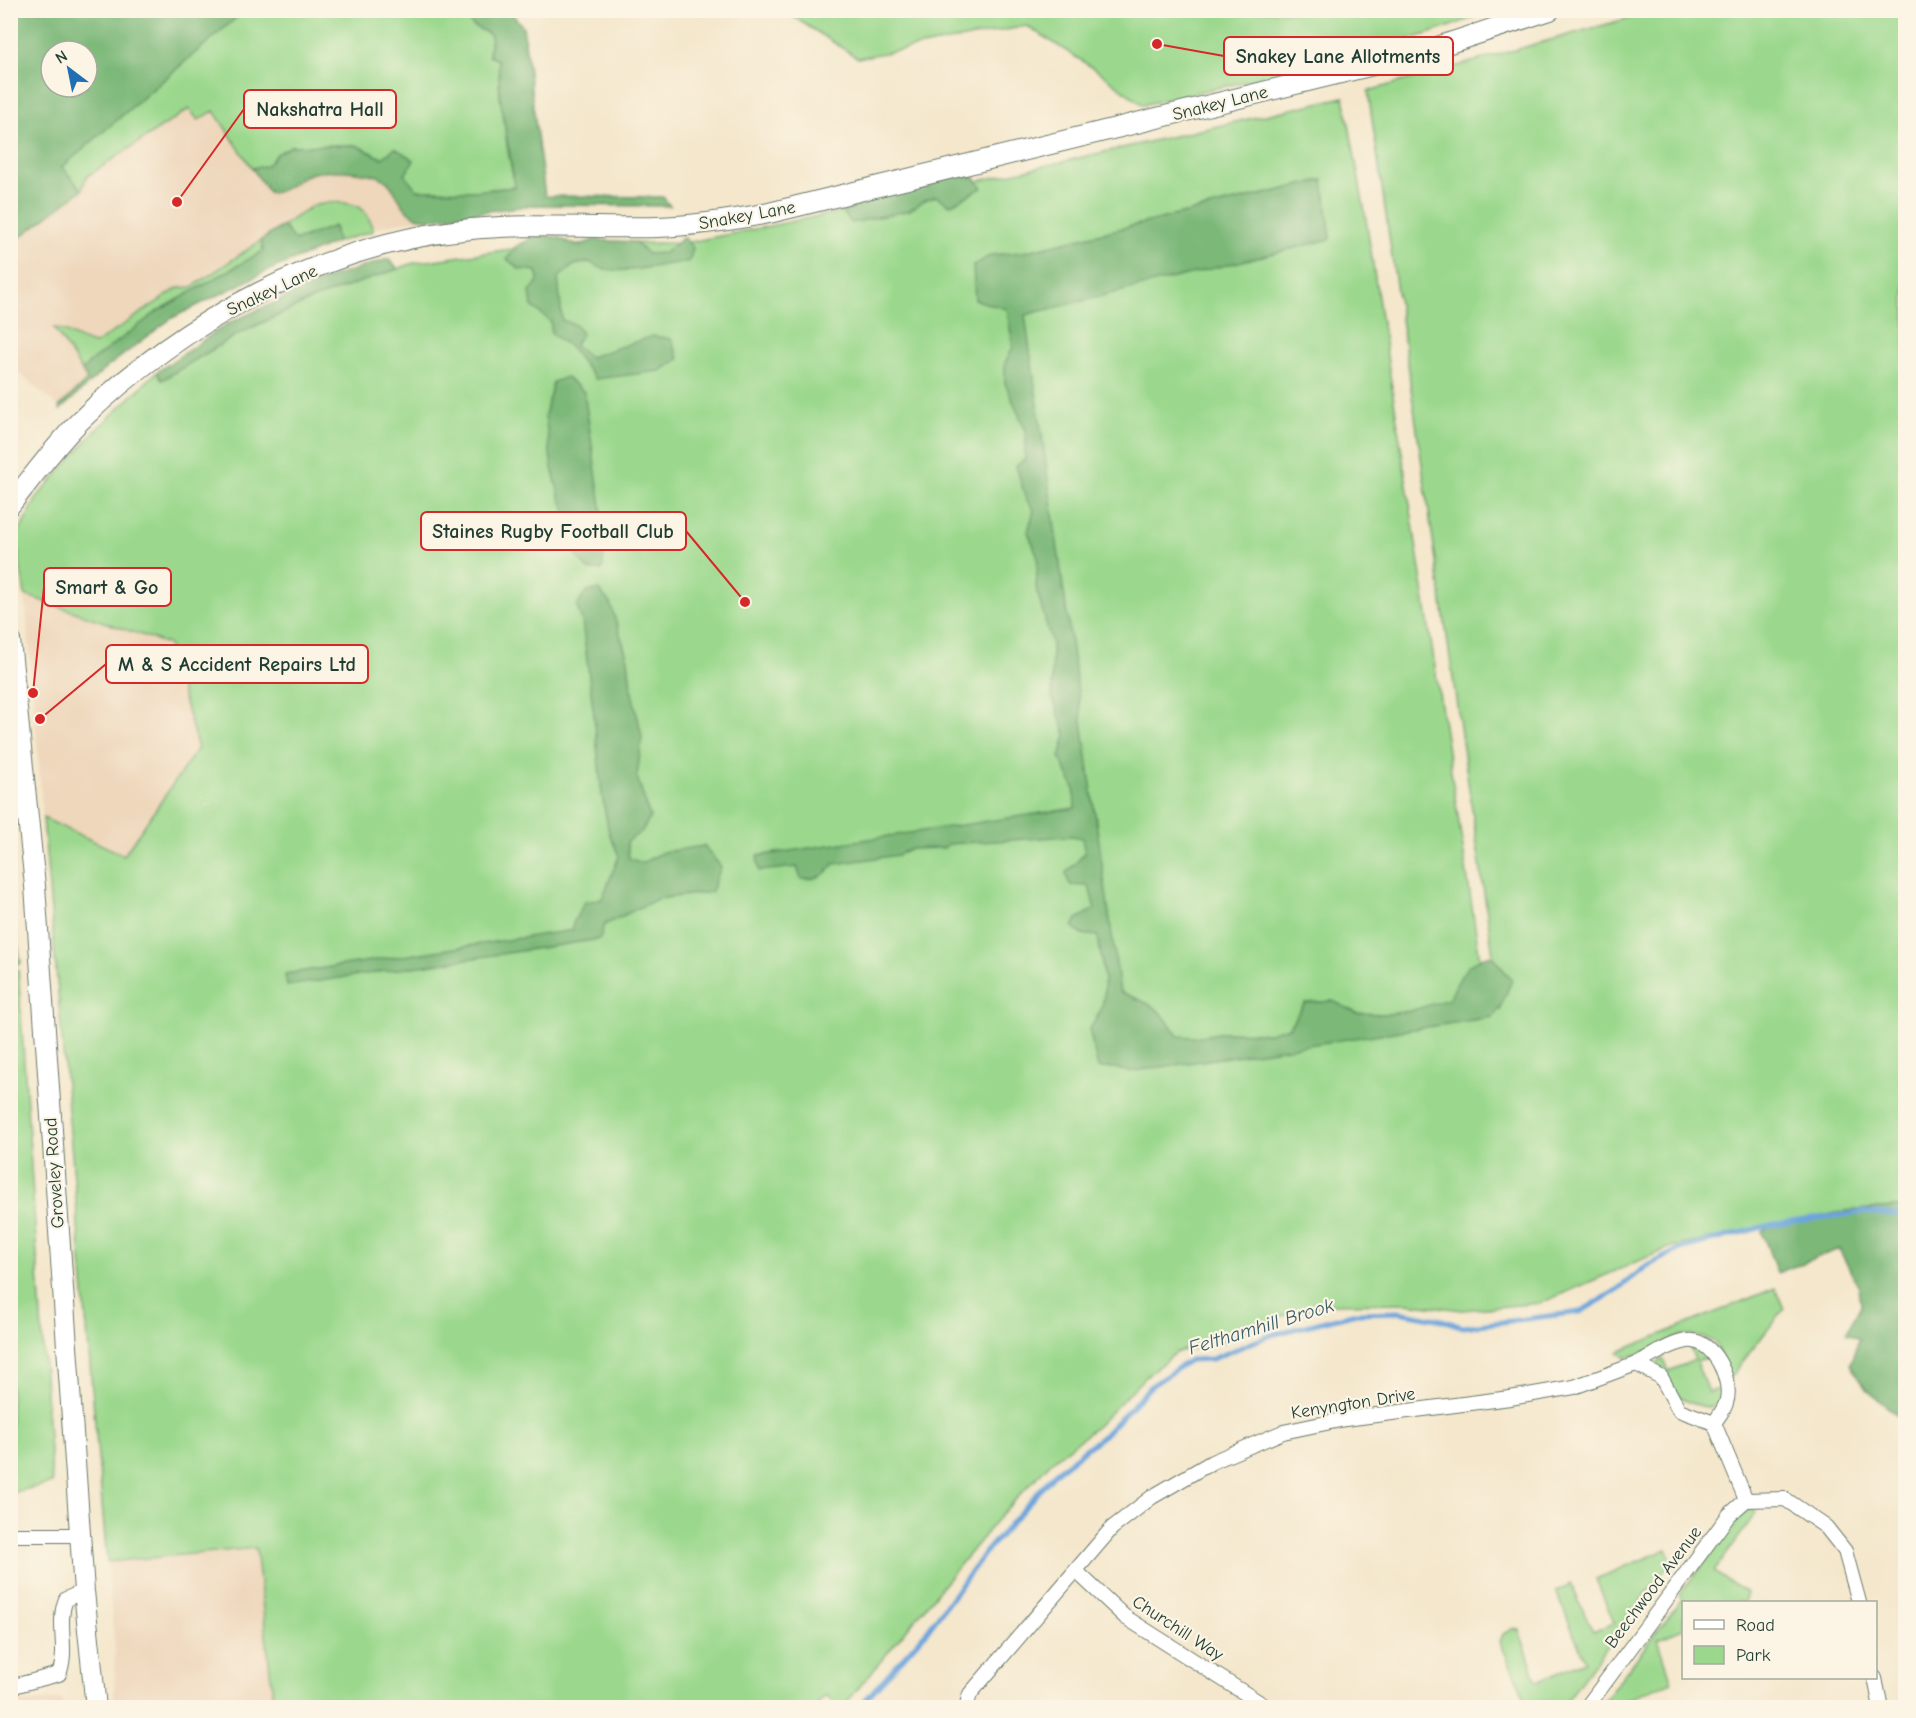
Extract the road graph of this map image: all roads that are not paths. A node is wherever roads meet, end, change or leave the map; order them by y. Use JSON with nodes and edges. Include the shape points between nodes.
{"nodes":[{"id":1,"x":1550,"y":10,"type":"edge"},
{"id":2,"x":10,"y":505,"type":"edge"},
{"id":3,"x":10,"y":640,"type":"edge"},
{"id":4,"x":1636,"y":1364,"type":"junction"},
{"id":5,"x":1714,"y":1423,"type":"junction"},
{"id":6,"x":1751,"y":1499,"type":"junction"},
{"id":7,"x":10,"y":1535,"type":"edge"},
{"id":8,"x":81,"y":1535,"type":"junction"},
{"id":9,"x":1076,"y":1571,"type":"junction"},
{"id":10,"x":84,"y":1591,"type":"junction"},
{"id":11,"x":1859,"y":1601,"type":"edge"},
{"id":12,"x":1875,"y":1679,"type":"edge"},
{"id":13,"x":10,"y":1687,"type":"edge"},
{"id":14,"x":96,"y":1707,"type":"edge"},
{"id":15,"x":966,"y":1707,"type":"edge"},
{"id":16,"x":1268,"y":1707,"type":"edge"},
{"id":17,"x":1586,"y":1707,"type":"edge"},
{"id":18,"x":1881,"y":1707,"type":"edge"}],
"edges":[{"from":1,"to":2,"type":"street","name":"Snakey Lane","via":[[1410,56],[769,213],[706,224],[657,227],[471,229],[367,250],[229,308],[169,348],[78,423]]},
{"from":3,"to":8,"type":"street","name":"Groveley Road","via":[[35,886]]},
{"from":4,"to":5,"type":"street","via":[[1661,1377],[1679,1410]]},
{"from":4,"to":5,"type":"street","name":"Kenyngton Drive","via":[[1689,1341],[1704,1344],[1714,1353],[1728,1386],[1727,1403]]},
{"from":4,"to":9,"type":"street","name":"Kenyngton Drive","via":[[1574,1388],[1345,1419],[1283,1432],[1212,1462],[1152,1497],[1112,1528]]},
{"from":5,"to":6,"type":"street"},
{"from":6,"to":11,"type":"street","via":[[1785,1499],[1826,1527],[1845,1551]]},
{"from":6,"to":17,"type":"street","name":"Beechwood Avenue","via":[[1729,1515]]},
{"from":7,"to":8,"type":"street"},
{"from":8,"to":10,"type":"street","name":"Groveley Road"},
{"from":9,"to":15,"type":"street","name":"Kenyngton Drive","via":[[970,1694]]},
{"from":9,"to":16,"type":"street","name":"Churchill Way","via":[[1125,1617]]},
{"from":10,"to":13,"type":"street","via":[[66,1599],[61,1611],[65,1659],[59,1674]]},
{"from":10,"to":14,"type":"street","name":"Groveley Road"},
{"from":12,"to":18,"type":"street"}]}
